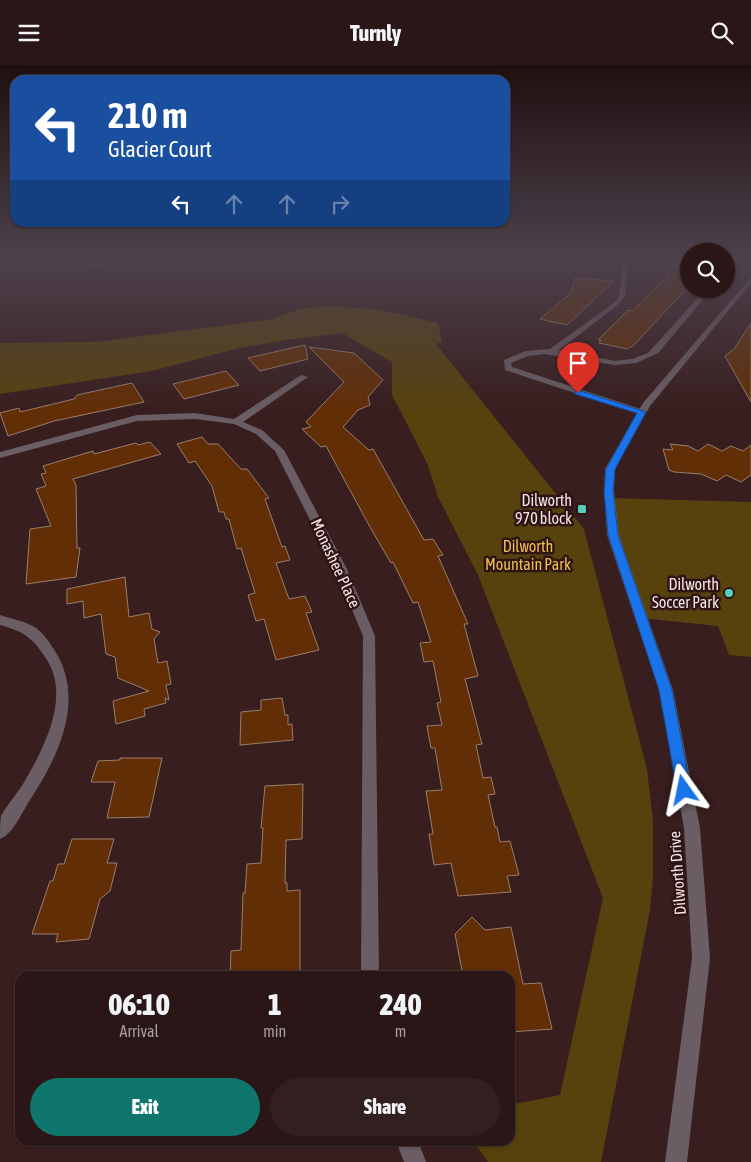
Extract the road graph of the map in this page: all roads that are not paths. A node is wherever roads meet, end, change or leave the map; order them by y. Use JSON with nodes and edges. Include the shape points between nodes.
{"nodes":[{"id":1,"x":609,"y":309,"type":"edge"},
{"id":2,"x":691,"y":309,"type":"edge"},
{"id":3,"x":726,"y":309,"type":"edge"},
{"id":4,"x":554,"y":350,"type":"junction"},
{"id":5,"x":304,"y":377,"type":"dead end"},
{"id":6,"x":642,"y":412,"type":"junction"},
{"id":7,"x":236,"y":422,"type":"junction"},
{"id":8,"x":0,"y":455,"type":"edge"},
{"id":9,"x":0,"y":620,"type":"edge"},
{"id":10,"x":0,"y":831,"type":"edge"},
{"id":11,"x":370,"y":971,"type":"edge"},
{"id":12,"x":409,"y":1146,"type":"edge"},
{"id":13,"x":415,"y":1162,"type":"edge"},
{"id":14,"x":676,"y":1162,"type":"edge"}],
"edges":[{"from":1,"to":4,"type":"street"},
{"from":2,"to":4,"type":"street","via":[[652,354],[627,363],[600,362]]},
{"from":3,"to":6,"type":"street","name":"Dilworth Drive"},
{"from":4,"to":6,"type":"street","via":[[518,355],[507,362],[508,369]]},
{"from":5,"to":7,"type":"street"},
{"from":6,"to":14,"type":"street","name":"Dilworth Drive","via":[[610,469],[609,491],[613,535],[666,690],[692,828],[701,958]]},
{"from":7,"to":8,"type":"street","name":"Monashee Place","via":[[195,416],[137,419]]},
{"from":7,"to":11,"type":"street","name":"Monashee Place","via":[[259,432],[279,450],[341,569],[369,636]]},
{"from":9,"to":10,"type":"street","via":[[32,631],[55,656],[64,692],[55,739],[25,797]]},
{"from":12,"to":13,"type":"street"}]}
